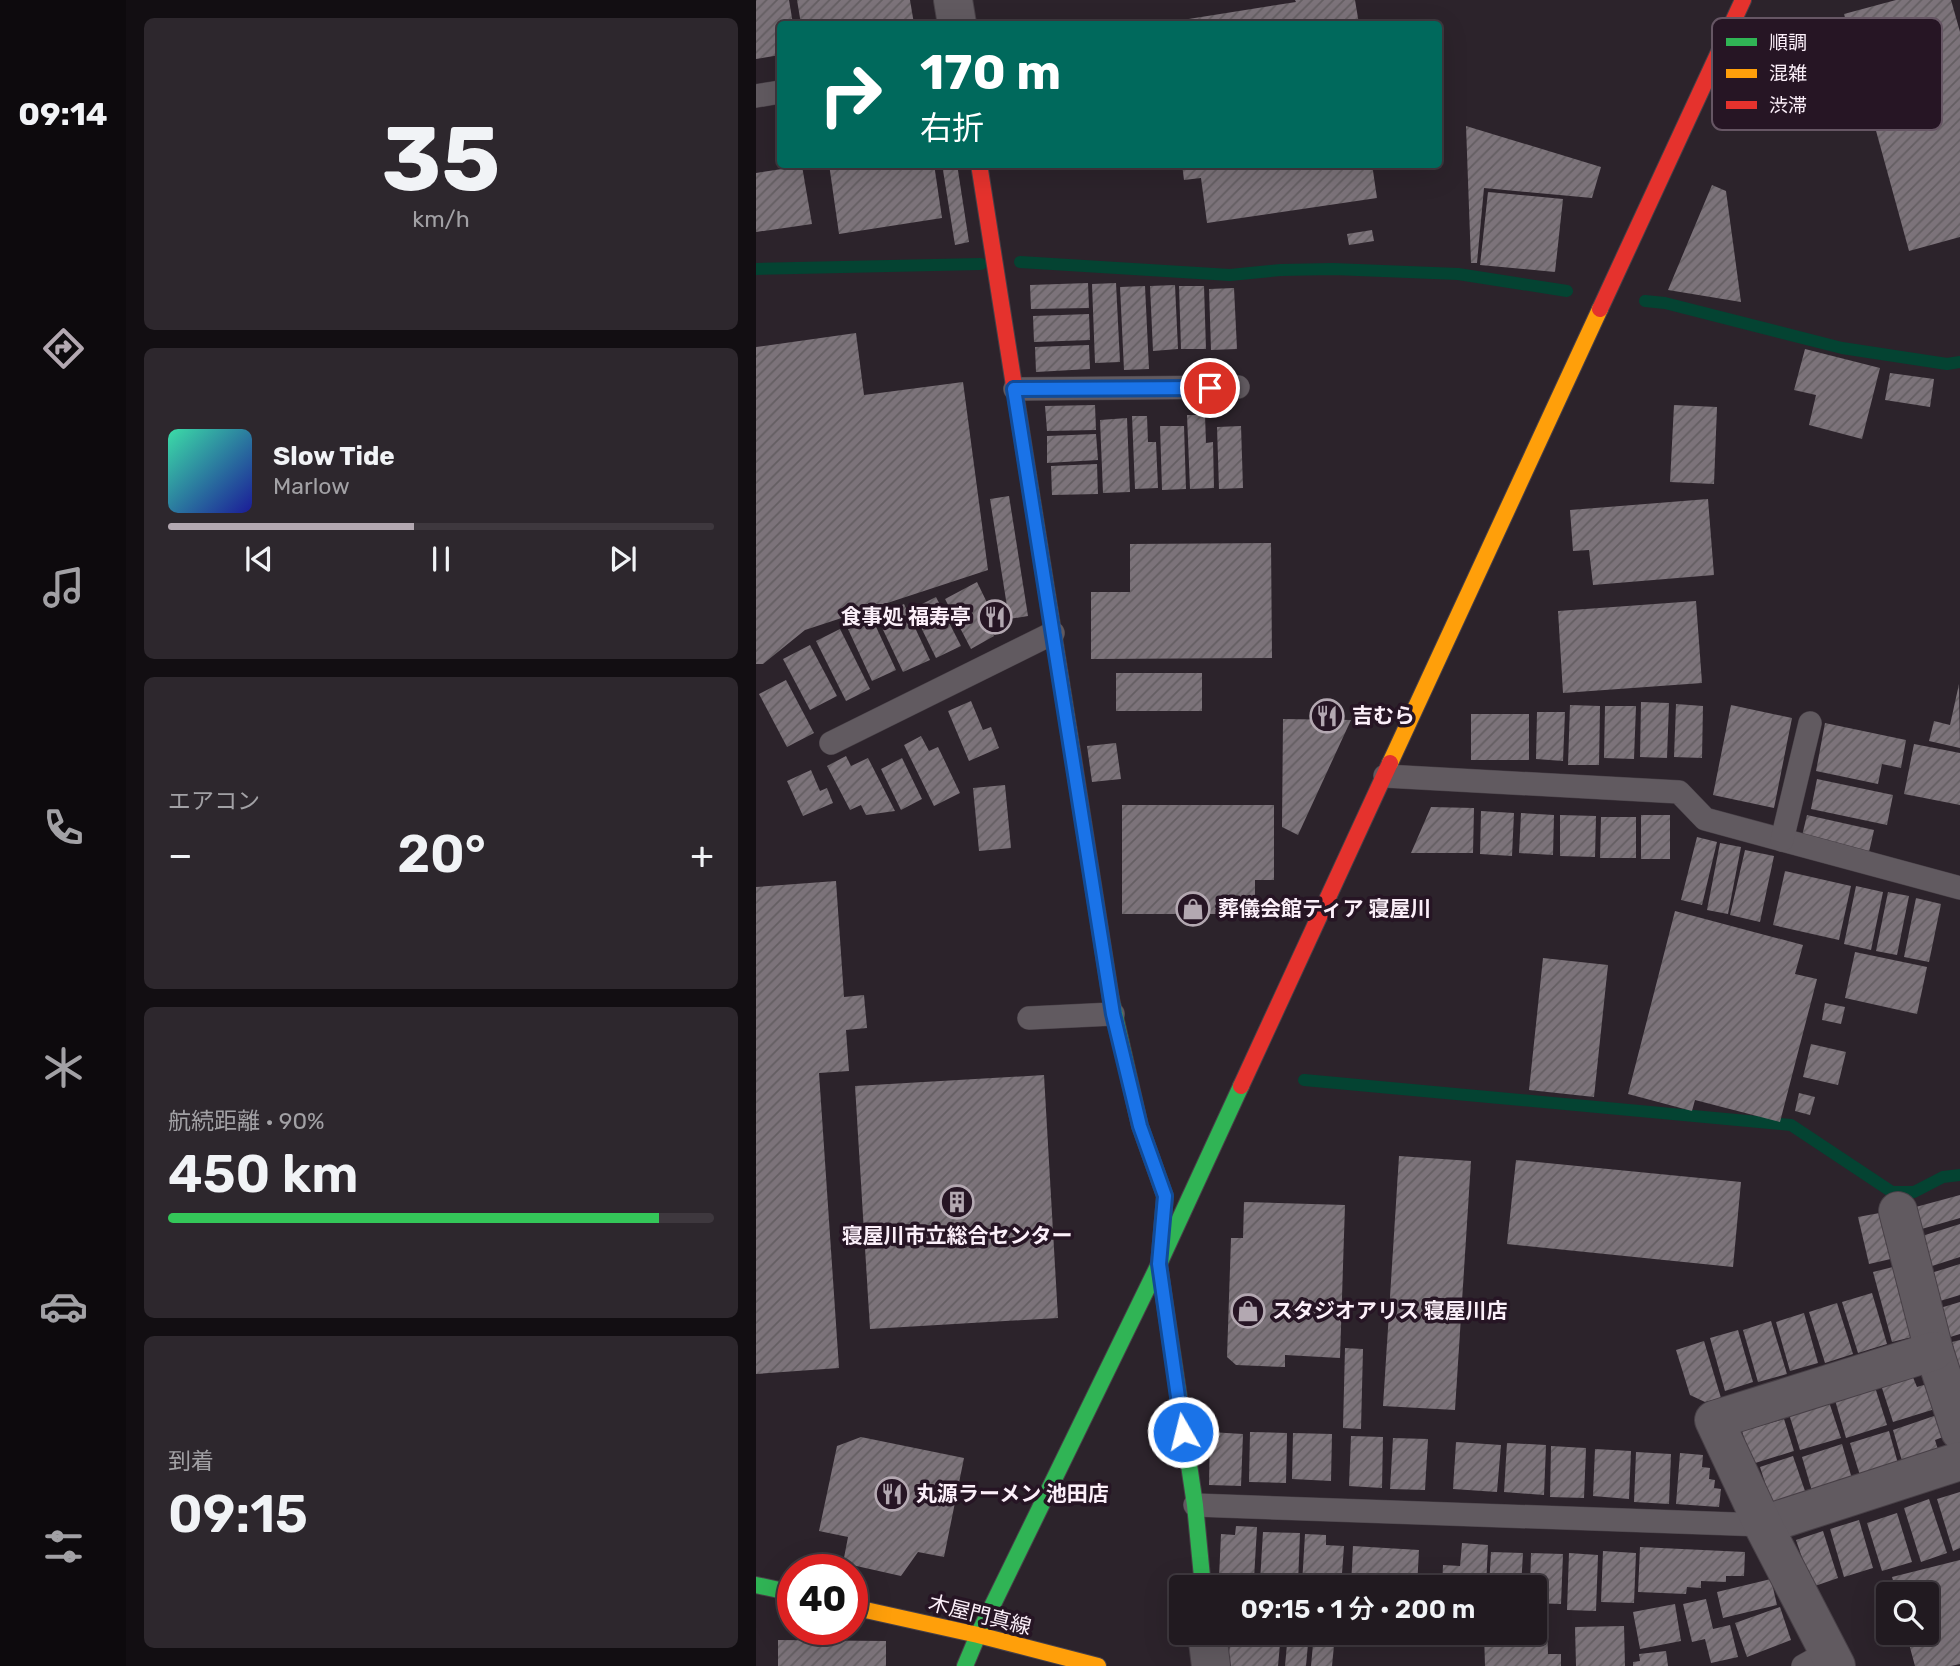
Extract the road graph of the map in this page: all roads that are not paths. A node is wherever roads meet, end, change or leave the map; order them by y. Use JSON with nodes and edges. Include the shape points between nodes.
{"nodes":[{"id":1,"x":953,"y":0,"type":"edge"},
{"id":2,"x":1743,"y":0,"type":"edge"},
{"id":3,"x":1735,"y":18,"type":"edge"},
{"id":4,"x":956,"y":21,"type":"edge"},
{"id":5,"x":1712,"y":67,"type":"edge"},
{"id":6,"x":777,"y":92,"type":"edge"},
{"id":7,"x":756,"y":96,"type":"edge"},
{"id":8,"x":980,"y":168,"type":"edge"},
{"id":9,"x":1238,"y":387,"type":"dead end"},
{"id":10,"x":1014,"y":389,"type":"junction"},
{"id":11,"x":1053,"y":633,"type":"junction"},
{"id":12,"x":1810,"y":723,"type":"dead end"},
{"id":13,"x":831,"y":743,"type":"dead end"},
{"id":14,"x":1385,"y":776,"type":"junction"},
{"id":15,"x":1782,"y":840,"type":"junction"},
{"id":16,"x":1960,"y":888,"type":"edge"},
{"id":17,"x":1113,"y":1014,"type":"junction"},
{"id":18,"x":1029,"y":1018,"type":"dead end"},
{"id":19,"x":1898,"y":1211,"type":"dead end"},
{"id":20,"x":1159,"y":1264,"type":"junction"},
{"id":21,"x":1934,"y":1350,"type":"junction"},
{"id":22,"x":1960,"y":1432,"type":"edge"},
{"id":23,"x":1960,"y":1461,"type":"edge"},
{"id":24,"x":1195,"y":1505,"type":"junction"},
{"id":25,"x":1763,"y":1525,"type":"junction"},
{"id":26,"x":1202,"y":1575,"type":"edge"},
{"id":27,"x":756,"y":1585,"type":"edge"},
{"id":28,"x":777,"y":1590,"type":"edge"},
{"id":29,"x":868,"y":1611,"type":"edge"},
{"id":30,"x":978,"y":1635,"type":"junction"},
{"id":31,"x":1209,"y":1645,"type":"edge"},
{"id":32,"x":1822,"y":1661,"type":"edge"},
{"id":33,"x":965,"y":1666,"type":"edge"},
{"id":34,"x":1098,"y":1666,"type":"edge"},
{"id":35,"x":1211,"y":1666,"type":"edge"}],
"edges":[{"from":1,"to":4,"type":"street"},
{"from":2,"to":3,"type":"street"},
{"from":5,"to":14,"type":"street"},
{"from":6,"to":7,"type":"lane"},
{"from":8,"to":10,"type":"street"},
{"from":9,"to":10,"type":"lane"},
{"from":10,"to":11,"type":"street"},
{"from":11,"to":13,"type":"lane"},
{"from":11,"to":17,"type":"street"},
{"from":12,"to":15,"type":"lane"},
{"from":14,"to":15,"type":"lane","via":[[1679,792],[1705,819]]},
{"from":14,"to":20,"type":"street"},
{"from":15,"to":16,"type":"lane"},
{"from":17,"to":18,"type":"lane"},
{"from":17,"to":20,"type":"street","via":[[1140,1126],[1165,1196]]},
{"from":19,"to":21,"type":"street"},
{"from":20,"to":24,"type":"street"},
{"from":20,"to":30,"type":"street"},
{"from":21,"to":22,"type":"street"},
{"from":21,"to":25,"type":"street","via":[[1714,1420]]},
{"from":23,"to":25,"type":"street"},
{"from":24,"to":25,"type":"lane"},
{"from":24,"to":26,"type":"street"},
{"from":25,"to":32,"type":"street"},
{"from":27,"to":28,"type":"street"},
{"from":29,"to":30,"type":"street","name":"木屋門真線"},
{"from":30,"to":33,"type":"street"},
{"from":30,"to":34,"type":"street","name":"木屋門真線"},
{"from":31,"to":35,"type":"street"}]}
